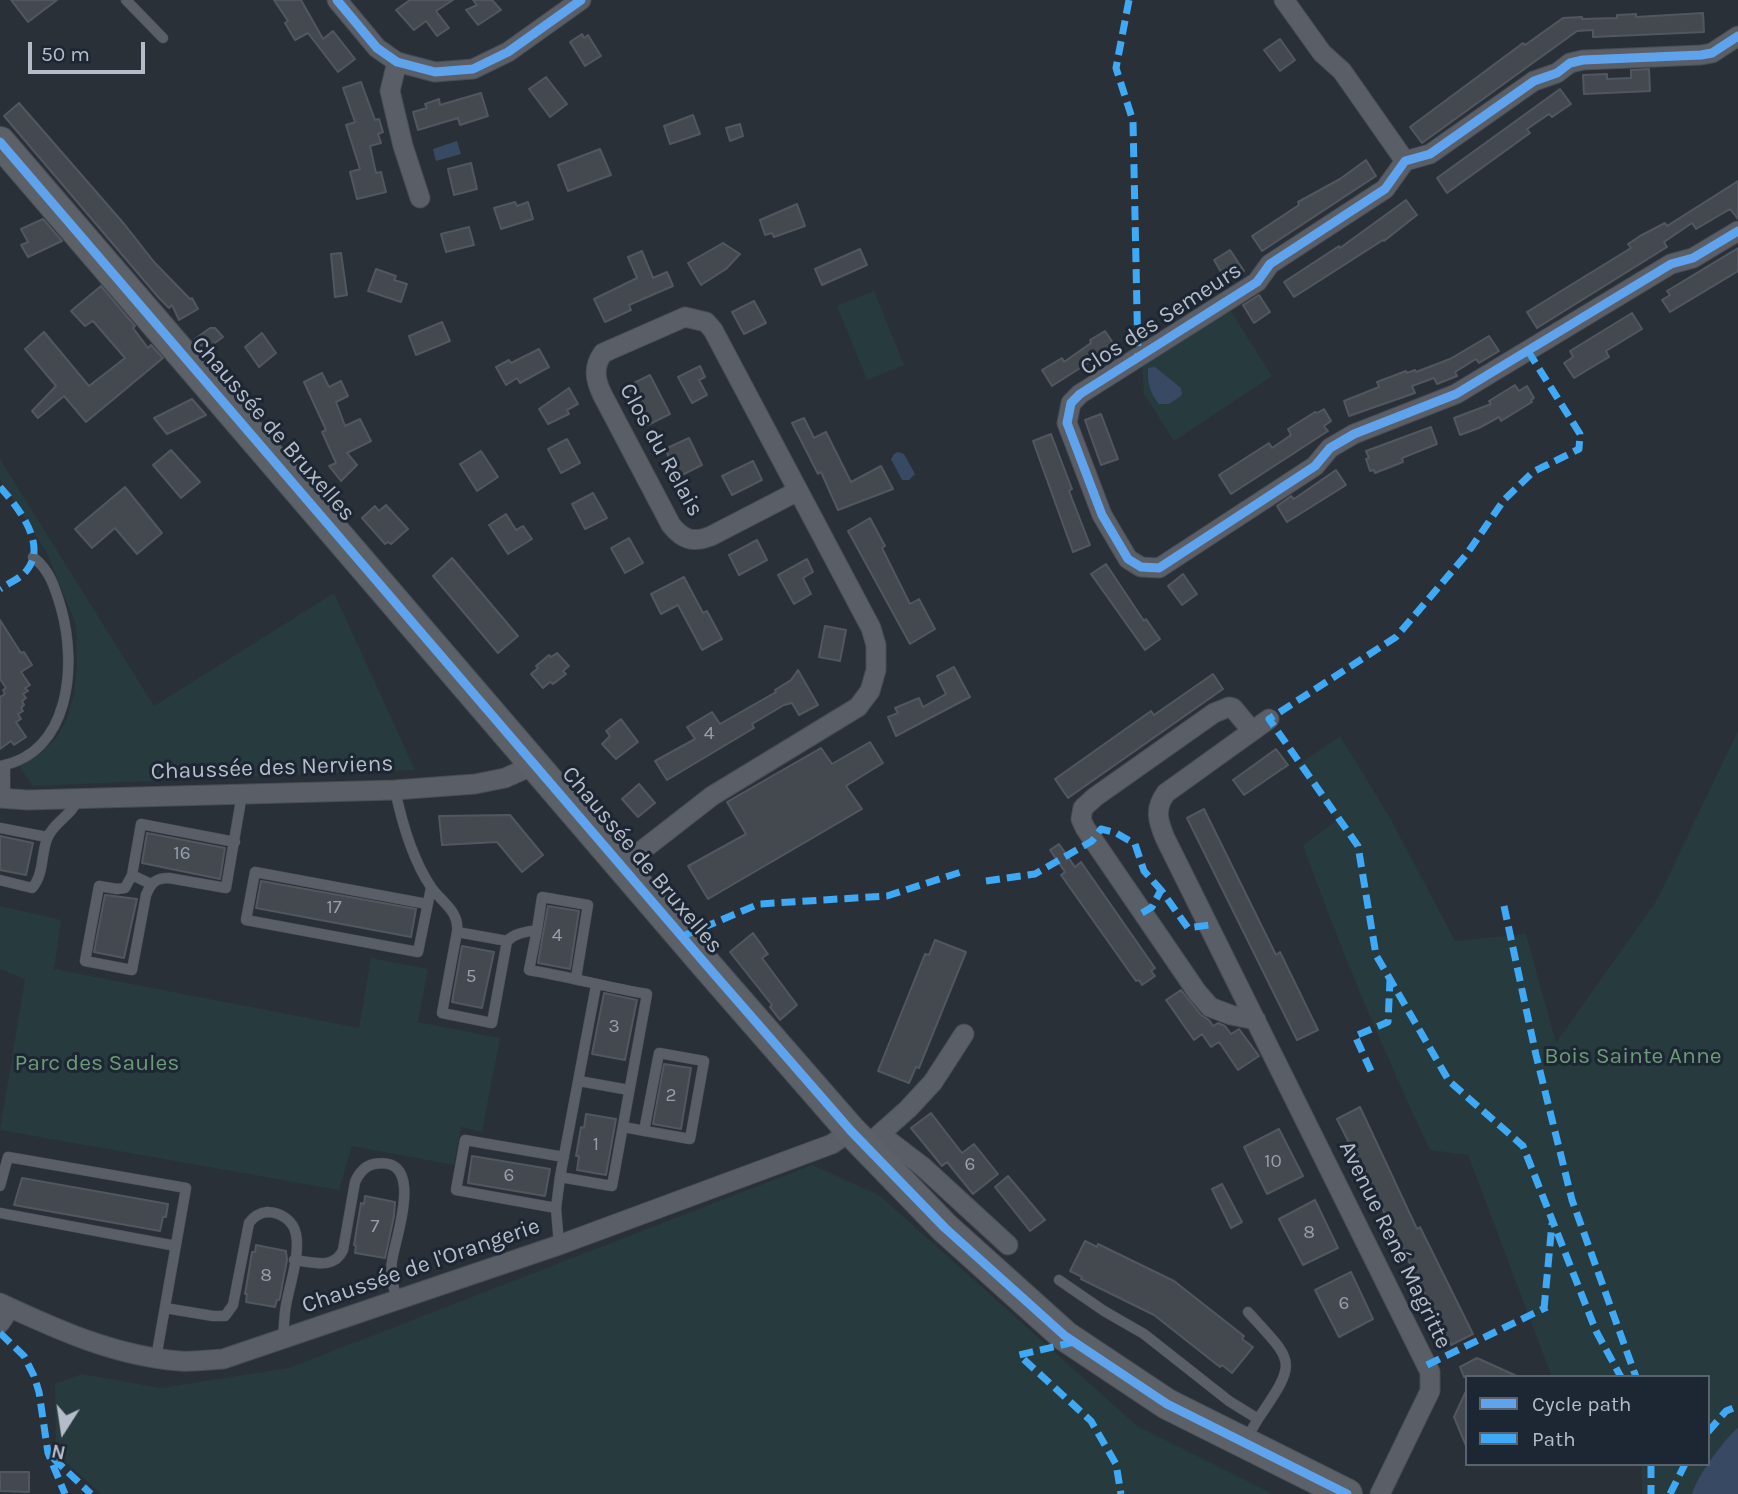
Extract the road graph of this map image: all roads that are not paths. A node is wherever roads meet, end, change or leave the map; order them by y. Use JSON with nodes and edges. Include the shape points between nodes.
{"nodes":[{"id":1,"x":126,"y":0,"type":"edge"},
{"id":2,"x":337,"y":0,"type":"edge"},
{"id":3,"x":581,"y":0,"type":"edge"},
{"id":4,"x":1284,"y":0,"type":"edge"},
{"id":5,"x":1738,"y":36,"type":"edge"},
{"id":6,"x":163,"y":38,"type":"dead end"},
{"id":7,"x":397,"y":62,"type":"junction"},
{"id":8,"x":0,"y":142,"type":"edge"},
{"id":9,"x":1405,"y":161,"type":"junction"},
{"id":10,"x":420,"y":198,"type":"dead end"},
{"id":11,"x":1738,"y":232,"type":"edge"},
{"id":12,"x":798,"y":491,"type":"junction"},
{"id":13,"x":33,"y":557,"type":"dead end"},
{"id":14,"x":1269,"y":719,"type":"dead end"},
{"id":15,"x":1252,"y":731,"type":"junction"},
{"id":16,"x":536,"y":764,"type":"junction"},
{"id":17,"x":3,"y":766,"type":"edge"},
{"id":18,"x":395,"y":790,"type":"junction"},
{"id":19,"x":242,"y":794,"type":"junction"},
{"id":20,"x":3,"y":798,"type":"edge"},
{"id":21,"x":78,"y":798,"type":"junction"},
{"id":22,"x":0,"y":828,"type":"edge"},
{"id":23,"x":47,"y":837,"type":"junction"},
{"id":24,"x":235,"y":842,"type":"junction"},
{"id":25,"x":622,"y":866,"type":"junction"},
{"id":26,"x":132,"y":875,"type":"junction"},
{"id":27,"x":0,"y":880,"type":"edge"},
{"id":28,"x":151,"y":884,"type":"junction"},
{"id":29,"x":431,"y":888,"type":"junction"},
{"id":30,"x":427,"y":904,"type":"junction"},
{"id":31,"x":537,"y":930,"type":"junction"},
{"id":32,"x":457,"y":932,"type":"junction"},
{"id":33,"x":507,"y":941,"type":"junction"},
{"id":34,"x":576,"y":978,"type":"junction"},
{"id":35,"x":596,"y":985,"type":"junction"},
{"id":36,"x":1256,"y":1020,"type":"junction"},
{"id":37,"x":964,"y":1034,"type":"dead end"},
{"id":38,"x":579,"y":1080,"type":"junction"},
{"id":39,"x":629,"y":1090,"type":"junction"},
{"id":40,"x":624,"y":1127,"type":"junction"},
{"id":41,"x":644,"y":1131,"type":"junction"},
{"id":42,"x":866,"y":1137,"type":"junction"},
{"id":43,"x":564,"y":1157,"type":"junction"},
{"id":44,"x":561,"y":1177,"type":"junction"},
{"id":45,"x":0,"y":1186,"type":"edge"},
{"id":46,"x":556,"y":1208,"type":"junction"},
{"id":47,"x":0,"y":1213,"type":"edge"},
{"id":48,"x":559,"y":1245,"type":"junction"},
{"id":49,"x":1008,"y":1245,"type":"dead end"},
{"id":50,"x":176,"y":1246,"type":"junction"},
{"id":51,"x":294,"y":1260,"type":"junction"},
{"id":52,"x":1059,"y":1280,"type":"dead end"},
{"id":53,"x":397,"y":1298,"type":"junction"},
{"id":54,"x":165,"y":1308,"type":"junction"},
{"id":55,"x":1248,"y":1311,"type":"dead end"},
{"id":56,"x":3,"y":1312,"type":"edge"},
{"id":57,"x":283,"y":1339,"type":"junction"},
{"id":58,"x":156,"y":1358,"type":"junction"},
{"id":59,"x":1251,"y":1431,"type":"junction"},
{"id":60,"x":1347,"y":1494,"type":"edge"},
{"id":61,"x":1380,"y":1494,"type":"edge"}],
"edges":[{"from":1,"to":6,"type":"lane"},
{"from":2,"to":7,"type":"street","via":[[377,48]]},
{"from":3,"to":7,"type":"street","via":[[508,52],[473,69],[435,72]]},
{"from":4,"to":9,"type":"street","via":[[1322,53],[1342,71]]},
{"from":5,"to":9,"type":"street","via":[[1701,55],[1570,63],[1534,81],[1430,154]]},
{"from":7,"to":10,"type":"street","via":[[390,90]]},
{"from":8,"to":16,"type":"main road","name":"Chaussée de Bruxelles"},
{"from":9,"to":11,"type":"street","name":"Clos des Semeurs","via":[[1385,189],[1269,264],[1257,282],[1071,403],[1067,423],[1102,515],[1120,547],[1141,567],[1159,568],[1315,466],[1330,448],[1354,434],[1456,394],[1671,264],[1693,258]]},
{"from":12,"to":12,"type":"street","name":"Clos du Relais","via":[[706,323],[685,317],[674,320],[603,353],[596,363],[602,394],[671,525],[685,539],[698,541],[710,536]]},
{"from":12,"to":25,"type":"street","name":"Clos du Relais","via":[[871,628],[877,663],[870,691],[851,713],[712,796]]},
{"from":13,"to":17,"type":"lane","name":"Chaussée des Nerviens","via":[[49,575],[66,629],[69,665],[65,697],[51,732],[29,754]]},
{"from":14,"to":15,"type":"street","name":"Avenue René Magritte"},
{"from":15,"to":36,"type":"street","name":"Avenue René Magritte","via":[[1166,793],[1157,811],[1165,838]]},
{"from":15,"to":36,"type":"street","via":[[1229,706],[1214,713],[1095,797],[1083,808],[1081,819],[1210,1007]]},
{"from":16,"to":18,"type":"street","name":"Chaussée des Nerviens","via":[[505,778],[475,784]]},
{"from":16,"to":25,"type":"main road","name":"Chaussée de Bruxelles"},
{"from":17,"to":20,"type":"lane","name":"Chaussée des Nerviens"},
{"from":18,"to":19,"type":"street","name":"Chaussée des Nerviens"},
{"from":18,"to":29,"type":"lane","via":[[402,824]]},
{"from":19,"to":21,"type":"street","name":"Chaussée des Nerviens"},
{"from":19,"to":24,"type":"lane"},
{"from":20,"to":21,"type":"street","name":"Chaussée des Nerviens"},
{"from":21,"to":23,"type":"lane","via":[[74,809]]},
{"from":22,"to":23,"type":"lane"},
{"from":23,"to":27,"type":"lane","via":[[32,887]]},
{"from":24,"to":26,"type":"lane","via":[[141,824]]},
{"from":24,"to":28,"type":"lane","via":[[226,888],[169,878]]},
{"from":25,"to":42,"type":"main road","name":"Chaussée de Bruxelles"},
{"from":26,"to":28,"type":"lane"},
{"from":26,"to":28,"type":"lane","via":[[125,888],[99,886],[85,961],[132,970]]},
{"from":29,"to":30,"type":"lane"},
{"from":29,"to":32,"type":"lane","via":[[452,910]]},
{"from":30,"to":30,"type":"lane","via":[[255,872],[246,920],[418,952]]},
{"from":31,"to":33,"type":"lane"},
{"from":31,"to":34,"type":"lane","via":[[529,970]]},
{"from":31,"to":34,"type":"lane","via":[[542,897],[588,905]]},
{"from":32,"to":33,"type":"lane"},
{"from":32,"to":33,"type":"lane","via":[[442,1013],[492,1023]]},
{"from":34,"to":35,"type":"lane"},
{"from":35,"to":38,"type":"lane"},
{"from":35,"to":39,"type":"lane","via":[[647,994]]},
{"from":36,"to":61,"type":"street","name":"Avenue René Magritte","via":[[1430,1372],[1430,1391]]},
{"from":37,"to":42,"type":"street","name":"Chaussée de l'Orangerie","via":[[933,1083]]},
{"from":38,"to":39,"type":"lane"},
{"from":38,"to":43,"type":"lane"},
{"from":39,"to":40,"type":"lane"},
{"from":40,"to":41,"type":"lane"},
{"from":40,"to":44,"type":"lane","via":[[612,1186]]},
{"from":41,"to":41,"type":"lane","via":[[690,1139],[704,1061],[659,1053]]},
{"from":42,"to":48,"type":"street","name":"Chaussée de l'Orangerie","via":[[832,1144]]},
{"from":42,"to":49,"type":"street","via":[[922,1166]]},
{"from":42,"to":59,"type":"main road","name":"Chaussée de Bruxelles","via":[[946,1228],[1065,1336],[1167,1404]]},
{"from":43,"to":44,"type":"lane"},
{"from":43,"to":46,"type":"lane","via":[[465,1140],[456,1190]]},
{"from":44,"to":46,"type":"lane"},
{"from":45,"to":50,"type":"lane","via":[[8,1157],[186,1188]]},
{"from":46,"to":48,"type":"lane"},
{"from":47,"to":50,"type":"lane"},
{"from":48,"to":53,"type":"street","name":"Chaussée de l'Orangerie"},
{"from":50,"to":54,"type":"lane"},
{"from":51,"to":53,"type":"lane","via":[[327,1264],[340,1257],[359,1173],[371,1164],[387,1165],[399,1171],[405,1186],[392,1262],[391,1281]]},
{"from":51,"to":54,"type":"lane","via":[[293,1225],[282,1215],[260,1213],[247,1229],[233,1305],[225,1316]]},
{"from":51,"to":57,"type":"lane"},
{"from":52,"to":59,"type":"lane","via":[[1144,1334],[1229,1401]]},
{"from":53,"to":57,"type":"street","name":"Chaussée de l'Orangerie"},
{"from":54,"to":58,"type":"lane"},
{"from":55,"to":59,"type":"lane","via":[[1284,1352],[1287,1369]]},
{"from":56,"to":58,"type":"street","name":"Chaussée de l'Orangerie","via":[[127,1354]]},
{"from":57,"to":58,"type":"street","name":"Chaussée de l'Orangerie","via":[[223,1359],[183,1362]]},
{"from":59,"to":60,"type":"main road","name":"Chaussée de Bruxelles"}]}
